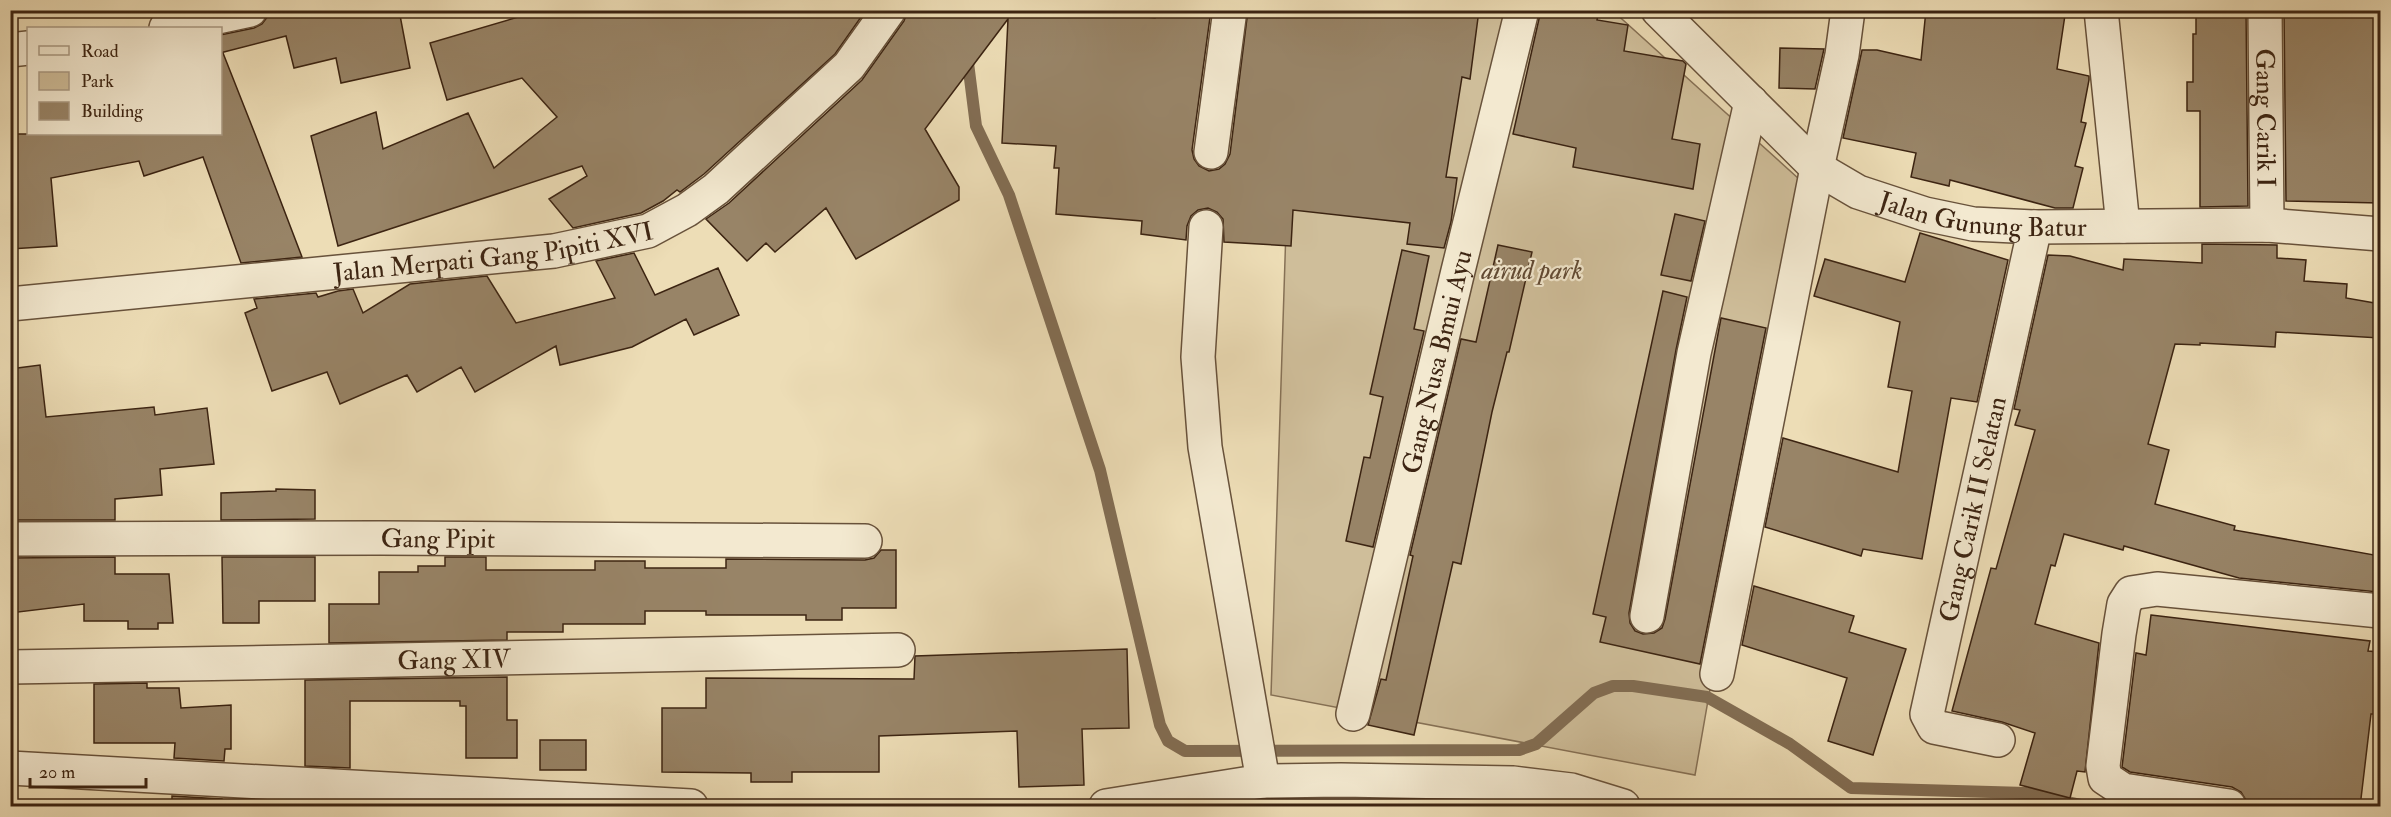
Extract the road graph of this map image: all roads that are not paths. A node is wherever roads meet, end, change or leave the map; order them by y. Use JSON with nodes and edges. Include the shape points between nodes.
{"nodes":[{"id":1,"x":250,"y":10,"type":"edge"},
{"id":2,"x":889,"y":10,"type":"edge"},
{"id":3,"x":1230,"y":10,"type":"edge"},
{"id":4,"x":1522,"y":10,"type":"edge"},
{"id":5,"x":1658,"y":10,"type":"edge"},
{"id":6,"x":1848,"y":10,"type":"edge"},
{"id":7,"x":2101,"y":10,"type":"edge"},
{"id":8,"x":2265,"y":10,"type":"edge"},
{"id":9,"x":170,"y":27,"type":"edge"},
{"id":10,"x":27,"y":48,"type":"edge"},
{"id":11,"x":10,"y":50,"type":"edge"},
{"id":12,"x":1751,"y":102,"type":"junction"},
{"id":13,"x":1211,"y":152,"type":"dead end"},
{"id":14,"x":1817,"y":168,"type":"junction"},
{"id":15,"x":2267,"y":225,"type":"junction"},
{"id":16,"x":2123,"y":226,"type":"junction"},
{"id":17,"x":1206,"y":227,"type":"dead end"},
{"id":18,"x":2035,"y":227,"type":"junction"},
{"id":19,"x":2380,"y":234,"type":"edge"},
{"id":20,"x":10,"y":303,"type":"edge"},
{"id":21,"x":10,"y":539,"type":"edge"},
{"id":22,"x":864,"y":541,"type":"dead end"},
{"id":23,"x":2380,"y":611,"type":"edge"},
{"id":24,"x":1647,"y":616,"type":"dead end"},
{"id":25,"x":898,"y":650,"type":"dead end"},
{"id":26,"x":10,"y":667,"type":"edge"},
{"id":27,"x":1717,"y":674,"type":"dead end"},
{"id":28,"x":1353,"y":714,"type":"dead end"},
{"id":29,"x":1998,"y":740,"type":"dead end"},
{"id":30,"x":10,"y":768,"type":"edge"},
{"id":31,"x":1263,"y":781,"type":"junction"},
{"id":32,"x":1429,"y":794,"type":"edge"},
{"id":33,"x":691,"y":807,"type":"edge"},
{"id":34,"x":1106,"y":807,"type":"edge"},
{"id":35,"x":1623,"y":807,"type":"edge"},
{"id":36,"x":2229,"y":807,"type":"edge"}],
"edges":[{"from":1,"to":9,"type":"street"},
{"from":2,"to":20,"type":"street","name":"Jalan Merpati Gang Pipiti XVI","via":[[849,66],[716,189],[648,231],[554,251]]},
{"from":3,"to":13,"type":"street"},
{"from":4,"to":28,"type":"street","name":"Gang Nusa Bmui Ayu"},
{"from":5,"to":12,"type":"street","name":"Jalan Gunung Batur"},
{"from":6,"to":14,"type":"street"},
{"from":7,"to":16,"type":"street"},
{"from":8,"to":15,"type":"street","name":"Gang Carik I"},
{"from":10,"to":11,"type":"street"},
{"from":12,"to":14,"type":"street","name":"Jalan Gunung Batur"},
{"from":12,"to":24,"type":"street","via":[[1694,353]]},
{"from":14,"to":18,"type":"street","name":"Jalan Gunung Batur","via":[[1858,192],[1925,214],[1973,224]]},
{"from":14,"to":27,"type":"street"},
{"from":15,"to":16,"type":"street","name":"Jalan Gunung Batur"},
{"from":15,"to":19,"type":"street","name":"Jalan Gunung Batur"},
{"from":16,"to":18,"type":"street","name":"Jalan Gunung Batur"},
{"from":17,"to":31,"type":"street","via":[[1197,357],[1204,447]]},
{"from":18,"to":29,"type":"street","name":"Gang Carik II Selatan","via":[[1927,714],[1934,727]]},
{"from":21,"to":22,"type":"street","name":"Gang Pipit"},
{"from":23,"to":36,"type":"street","via":[[2157,589],[2131,593],[2124,604],[2119,634],[2103,766],[2105,778],[2123,790]]},
{"from":25,"to":26,"type":"street","name":"Gang XIV"},
{"from":30,"to":33,"type":"street"},
{"from":31,"to":32,"type":"street"},
{"from":31,"to":34,"type":"street"},
{"from":32,"to":35,"type":"street","via":[[1513,783],[1571,790]]}]}
